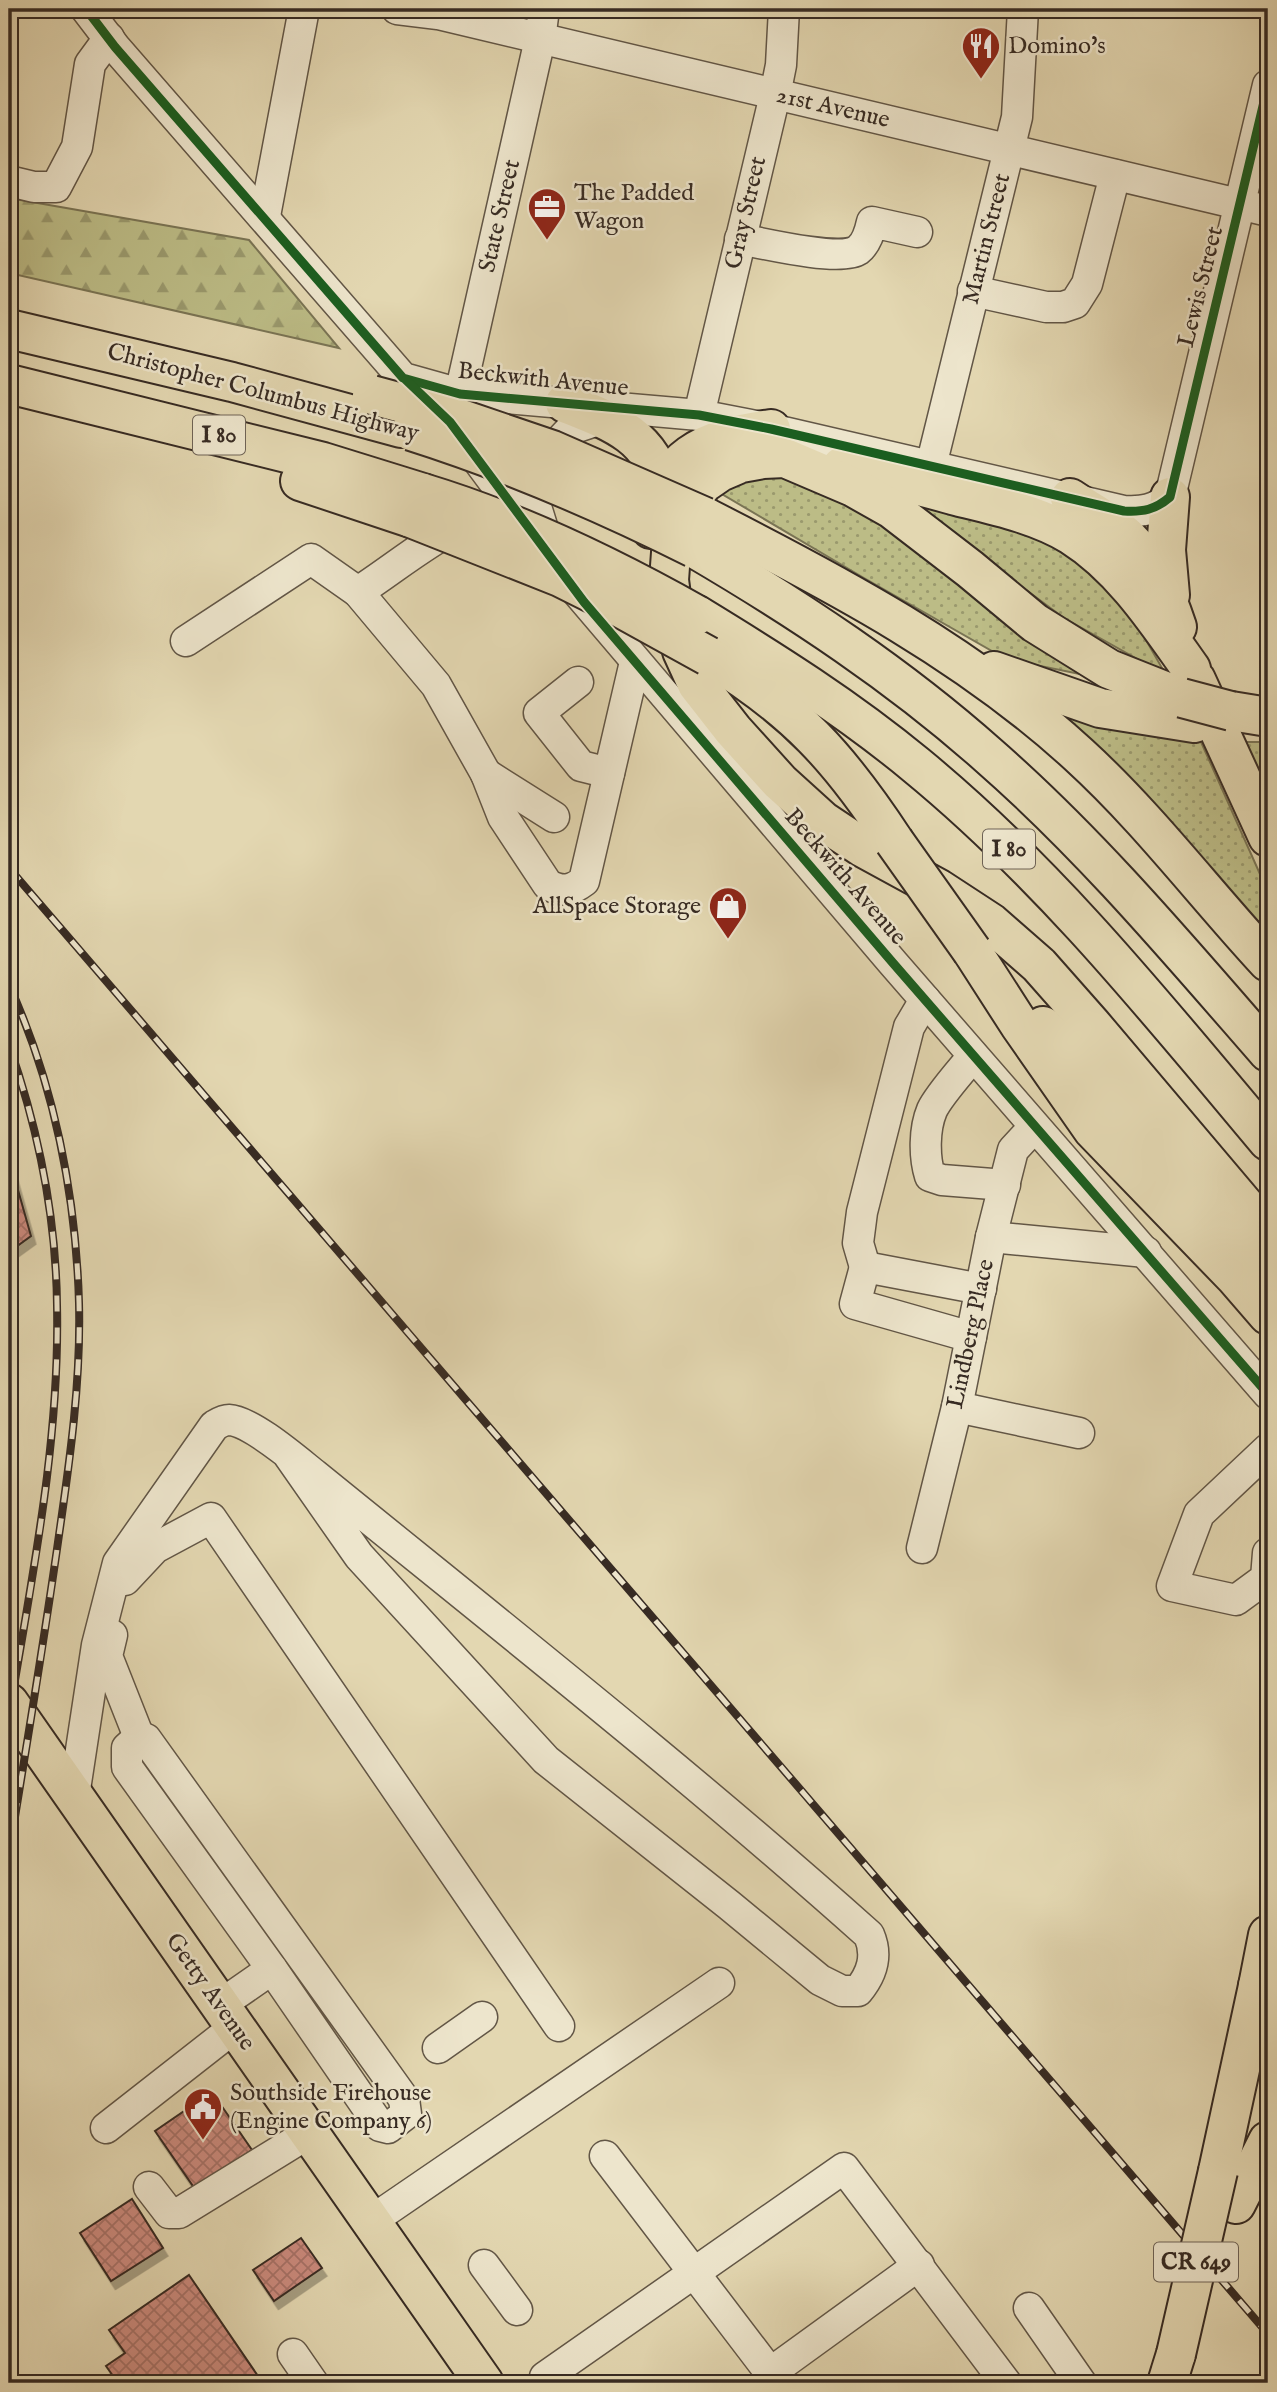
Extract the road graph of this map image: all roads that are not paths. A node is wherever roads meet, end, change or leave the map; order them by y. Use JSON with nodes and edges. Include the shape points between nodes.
{"nodes":[{"id":1,"x":86,"y":9,"type":"edge"},
{"id":2,"x":304,"y":9,"type":"edge"},
{"id":3,"x":397,"y":9,"type":"edge"},
{"id":4,"x":544,"y":9,"type":"edge"},
{"id":5,"x":784,"y":9,"type":"edge"},
{"id":6,"x":1023,"y":9,"type":"edge"},
{"id":7,"x":109,"y":38,"type":"junction"},
{"id":8,"x":540,"y":39,"type":"junction"},
{"id":9,"x":1268,"y":86,"type":"edge"},
{"id":10,"x":775,"y":95,"type":"junction"},
{"id":11,"x":1010,"y":150,"type":"junction"},
{"id":12,"x":1115,"y":175,"type":"junction"},
{"id":13,"x":9,"y":181,"type":"edge"},
{"id":14,"x":1255,"y":208,"type":"edge"},
{"id":15,"x":265,"y":216,"type":"junction"},
{"id":16,"x":917,"y":232,"type":"dead end"},
{"id":17,"x":740,"y":239,"type":"junction"},
{"id":18,"x":974,"y":291,"type":"junction"},
{"id":19,"x":9,"y":329,"type":"edge"},
{"id":20,"x":232,"y":382,"type":"junction"},
{"id":21,"x":10,"y":385,"type":"edge"},
{"id":22,"x":387,"y":386,"type":"junction"},
{"id":23,"x":460,"y":394,"type":"junction"},
{"id":24,"x":565,"y":403,"type":"junction"},
{"id":25,"x":699,"y":415,"type":"junction"},
{"id":26,"x":604,"y":418,"type":"junction"},
{"id":27,"x":450,"y":422,"type":"junction"},
{"id":28,"x":778,"y":444,"type":"junction"},
{"id":29,"x":931,"y":466,"type":"junction"},
{"id":30,"x":663,"y":488,"type":"junction"},
{"id":31,"x":1170,"y":497,"type":"junction"},
{"id":32,"x":1070,"y":498,"type":"junction"},
{"id":33,"x":508,"y":501,"type":"junction"},
{"id":34,"x":417,"y":505,"type":"junction"},
{"id":35,"x":699,"y":532,"type":"junction"},
{"id":36,"x":552,"y":559,"type":"junction"},
{"id":37,"x":358,"y":592,"type":"junction"},
{"id":38,"x":1171,"y":607,"type":"junction"},
{"id":39,"x":186,"y":640,"type":"dead end"},
{"id":40,"x":937,"y":645,"type":"junction"},
{"id":41,"x":635,"y":662,"type":"junction"},
{"id":42,"x":578,"y":682,"type":"dead end"},
{"id":43,"x":1189,"y":697,"type":"junction"},
{"id":44,"x":710,"y":703,"type":"junction"},
{"id":45,"x":1251,"y":720,"type":"edge"},
{"id":46,"x":609,"y":773,"type":"junction"},
{"id":47,"x":486,"y":774,"type":"junction"},
{"id":48,"x":555,"y":817,"type":"dead end"},
{"id":49,"x":1268,"y":837,"type":"edge"},
{"id":50,"x":972,"y":951,"type":"junction"},
{"id":51,"x":1268,"y":962,"type":"edge"},
{"id":52,"x":925,"y":1000,"type":"junction"},
{"id":53,"x":1268,"y":1052,"type":"edge"},
{"id":54,"x":973,"y":1056,"type":"junction"},
{"id":55,"x":1037,"y":1130,"type":"junction"},
{"id":56,"x":1268,"y":1141,"type":"edge"},
{"id":57,"x":1005,"y":1185,"type":"junction"},
{"id":58,"x":1268,"y":1233,"type":"edge"},
{"id":59,"x":991,"y":1237,"type":"junction"},
{"id":60,"x":1146,"y":1252,"type":"junction"},
{"id":61,"x":1268,"y":1266,"type":"edge"},
{"id":62,"x":865,"y":1267,"type":"junction"},
{"id":63,"x":981,"y":1289,"type":"junction"},
{"id":64,"x":1268,"y":1315,"type":"edge"},
{"id":65,"x":971,"y":1337,"type":"junction"},
{"id":66,"x":1268,"y":1394,"type":"edge"},
{"id":67,"x":957,"y":1407,"type":"junction"},
{"id":68,"x":1079,"y":1433,"type":"dead end"},
{"id":69,"x":1268,"y":1449,"type":"edge"},
{"id":70,"x":287,"y":1453,"type":"junction"},
{"id":71,"x":922,"y":1548,"type":"dead end"},
{"id":72,"x":1268,"y":1553,"type":"edge"},
{"id":73,"x":9,"y":1703,"type":"edge"},
{"id":74,"x":139,"y":1737,"type":"junction"},
{"id":75,"x":74,"y":1796,"type":"junction"},
{"id":76,"x":1268,"y":1935,"type":"edge"},
{"id":77,"x":294,"y":1944,"type":"junction"},
{"id":78,"x":267,"y":1962,"type":"junction"},
{"id":79,"x":1263,"y":1972,"type":"edge"},
{"id":80,"x":719,"y":1983,"type":"dead end"},
{"id":81,"x":222,"y":2008,"type":"junction"},
{"id":82,"x":482,"y":2017,"type":"dead end"},
{"id":83,"x":559,"y":2026,"type":"dead end"},
{"id":84,"x":438,"y":2048,"type":"dead end"},
{"id":85,"x":1268,"y":2064,"type":"edge"},
{"id":86,"x":106,"y":2128,"type":"dead end"},
{"id":87,"x":309,"y":2133,"type":"junction"},
{"id":88,"x":1268,"y":2141,"type":"edge"},
{"id":89,"x":605,"y":2156,"type":"dead end"},
{"id":90,"x":149,"y":2187,"type":"dead end"},
{"id":91,"x":1228,"y":2200,"type":"junction"},
{"id":92,"x":371,"y":2221,"type":"junction"},
{"id":93,"x":484,"y":2265,"type":"dead end"},
{"id":94,"x":919,"y":2265,"type":"junction"},
{"id":95,"x":694,"y":2273,"type":"junction"},
{"id":96,"x":1029,"y":2308,"type":"dead end"},
{"id":97,"x":517,"y":2310,"type":"dead end"},
{"id":98,"x":293,"y":2354,"type":"dead end"},
{"id":99,"x":1184,"y":2373,"type":"edge"},
{"id":100,"x":545,"y":2377,"type":"dead end"},
{"id":101,"x":774,"y":2378,"type":"edge"},
{"id":102,"x":480,"y":2382,"type":"edge"},
{"id":103,"x":313,"y":2383,"type":"edge"},
{"id":104,"x":1006,"y":2383,"type":"edge"},
{"id":105,"x":1081,"y":2383,"type":"edge"}],
"edges":[{"from":1,"to":7,"type":"street","name":"Beckwith Avenue"},
{"from":2,"to":15,"type":"street"},
{"from":3,"to":8,"type":"street","name":"21st Avenue","via":[[438,14]]},
{"from":4,"to":8,"type":"street","name":"State Street"},
{"from":5,"to":10,"type":"street","name":"Gray Street"},
{"from":6,"to":11,"type":"street","name":"Martin Street","via":[[1017,117]]},
{"from":7,"to":13,"type":"street","via":[[90,64],[77,147],[56,187]]},
{"from":7,"to":15,"type":"street","name":"Beckwith Avenue"},
{"from":8,"to":10,"type":"street","name":"21st Avenue"},
{"from":8,"to":23,"type":"street","name":"State Street"},
{"from":9,"to":14,"type":"street","name":"Lewis Street"},
{"from":10,"to":11,"type":"street","name":"21st Avenue"},
{"from":10,"to":17,"type":"street","name":"Gray Street"},
{"from":11,"to":12,"type":"street","name":"21st Avenue"},
{"from":11,"to":18,"type":"street","name":"Martin Street"},
{"from":12,"to":14,"type":"street","name":"21st Avenue"},
{"from":12,"to":18,"type":"street","via":[[1087,284],[1075,303],[1046,307]]},
{"from":14,"to":31,"type":"street","name":"Lewis Street"},
{"from":15,"to":22,"type":"street","name":"Beckwith Avenue"},
{"from":16,"to":17,"type":"street","via":[[873,222],[862,246],[848,253],[807,252]]},
{"from":17,"to":25,"type":"street","name":"Gray Street"},
{"from":18,"to":29,"type":"street","name":"Martin Street"},
{"from":19,"to":20,"type":"main road","name":"Christopher Columbus Highway","number":"I 80"},
{"from":20,"to":22,"type":"main road"},
{"from":20,"to":35,"type":"main road","name":"Christopher Columbus Highway","number":"I 80","bridge":true,"via":[[401,428]]},
{"from":21,"to":34,"type":"main road","number":"I 80","via":[[310,459]]},
{"from":22,"to":23,"type":"street","name":"Beckwith Avenue"},
{"from":22,"to":27,"type":"street","name":"Beckwith Avenue"},
{"from":22,"to":35,"type":"main road","bridge":true,"via":[[461,419],[552,450]]},
{"from":23,"to":24,"type":"street","name":"Beckwith Avenue"},
{"from":23,"to":27,"type":"street","name":"State Street"},
{"from":24,"to":25,"type":"street","name":"Beckwith Avenue"},
{"from":24,"to":26,"type":"main road"},
{"from":25,"to":28,"type":"street","name":"Beckwith Avenue"},
{"from":26,"to":30,"type":"main road","via":[[646,449]]},
{"from":26,"to":36,"type":"street","via":[[571,429],[540,462],[534,500]]},
{"from":27,"to":33,"type":"street","name":"Beckwith Avenue"},
{"from":28,"to":29,"type":"street","name":"Beckwith Avenue"},
{"from":28,"to":30,"type":"main road","via":[[747,433],[701,447],[677,464]]},
{"from":28,"to":43,"type":"main road","via":[[892,509],[1035,624],[1109,669]]},
{"from":28,"to":43,"type":"main road","via":[[818,460],[1051,525],[1090,550],[1155,618]]},
{"from":28,"to":44,"type":"main road","via":[[763,459],[741,463],[704,483],[672,539],[669,580],[677,633],[688,667]]},
{"from":29,"to":32,"type":"street","name":"Beckwith Avenue"},
{"from":30,"to":44,"type":"main road","via":[[653,516],[647,572],[655,633],[675,668]]},
{"from":31,"to":32,"type":"street","name":"Beckwith Avenue","via":[[1142,512]]},
{"from":31,"to":38,"type":"main road","via":[[1166,550]]},
{"from":32,"to":38,"type":"main road","via":[[1129,539],[1151,566]]},
{"from":33,"to":36,"type":"street","name":"Beckwith Avenue"},
{"from":33,"to":37,"type":"street","via":[[437,536]]},
{"from":34,"to":50,"type":"main road","bridge":true,"via":[[612,603],[708,656],[774,700],[851,778]]},
{"from":34,"to":56,"type":"main road","number":"I 80","bridge":true,"via":[[494,517],[599,564],[697,615],[857,718],[918,766],[1030,869]]},
{"from":35,"to":40,"type":"main road","via":[[804,567]]},
{"from":35,"to":53,"type":"main road","name":"Christopher Columbus Highway","number":"I 80","via":[[989,755],[1096,859]]},
{"from":36,"to":41,"type":"street","name":"Beckwith Avenue"},
{"from":37,"to":39,"type":"street","via":[[310,559]]},
{"from":37,"to":47,"type":"street","via":[[436,685]]},
{"from":38,"to":43,"type":"main road"},
{"from":40,"to":43,"type":"main road","via":[[1100,708]]},
{"from":40,"to":51,"type":"main road","via":[[1081,756]]},
{"from":41,"to":46,"type":"street"},
{"from":41,"to":52,"type":"street","name":"Beckwith Avenue"},
{"from":42,"to":46,"type":"street","via":[[539,713],[581,766]]},
{"from":43,"to":45,"type":"main road","bridge":true},
{"from":43,"to":49,"type":"main road"},
{"from":44,"to":58,"type":"main road","via":[[780,782],[823,821],[991,923],[1039,965]]},
{"from":46,"to":47,"type":"street","via":[[584,881],[573,889],[558,890],[548,885],[503,817]]},
{"from":47,"to":48,"type":"street"},
{"from":50,"to":61,"type":"main road"},
{"from":50,"to":64,"type":"main road","via":[[1093,1130]]},
{"from":52,"to":54,"type":"street","name":"Beckwith Avenue"},
{"from":52,"to":62,"type":"street","via":[[909,1027],[862,1212],[858,1243]]},
{"from":54,"to":55,"type":"street","name":"Beckwith Avenue"},
{"from":54,"to":57,"type":"street","via":[[932,1110],[926,1163],[930,1176],[942,1180]]},
{"from":55,"to":57,"type":"street","name":"Lindberg Place","via":[[1013,1150]]},
{"from":55,"to":60,"type":"street","name":"Beckwith Avenue"},
{"from":57,"to":59,"type":"street","name":"Lindberg Place"},
{"from":59,"to":60,"type":"street"},
{"from":59,"to":63,"type":"street","name":"Lindberg Place"},
{"from":60,"to":66,"type":"street","name":"Beckwith Avenue"},
{"from":62,"to":63,"type":"street"},
{"from":62,"to":65,"type":"street","via":[[855,1304]]},
{"from":63,"to":65,"type":"street","name":"Lindberg Place"},
{"from":65,"to":67,"type":"street","name":"Lindberg Place"},
{"from":67,"to":68,"type":"street"},
{"from":67,"to":71,"type":"street","name":"Lindberg Place"},
{"from":69,"to":72,"type":"street","via":[[1199,1514],[1172,1586],[1236,1600],[1266,1578]]},
{"from":70,"to":70,"type":"street","via":[[618,1721],[869,1935],[874,1946],[873,1968],[858,1991],[842,1991],[820,1980],[545,1760],[359,1556]]},
{"from":70,"to":75,"type":"street","via":[[243,1422],[226,1419],[214,1426],[118,1563],[97,1645]]},
{"from":73,"to":75,"type":"main road","name":"Getty Avenue"},
{"from":74,"to":77,"type":"street","via":[[146,1739]]},
{"from":74,"to":78,"type":"street","via":[[127,1748],[127,1766]]},
{"from":74,"to":83,"type":"street","via":[[107,1656],[125,1579],[155,1548],[211,1518]]},
{"from":75,"to":81,"type":"main road","name":"Getty Avenue"},
{"from":76,"to":79,"type":"main road"},
{"from":77,"to":78,"type":"street"},
{"from":77,"to":78,"type":"street","via":[[404,2099],[406,2113],[388,2128],[380,2126]]},
{"from":78,"to":81,"type":"street"},
{"from":79,"to":91,"type":"main road","number":"CR 649"},
{"from":80,"to":92,"type":"street"},
{"from":81,"to":86,"type":"street"},
{"from":81,"to":87,"type":"main road","name":"Getty Avenue"},
{"from":82,"to":84,"type":"street"},
{"from":85,"to":91,"type":"main road","number":"CR 649"},
{"from":87,"to":90,"type":"street","via":[[179,2214],[169,2214]]},
{"from":87,"to":92,"type":"main road","name":"Getty Avenue"},
{"from":88,"to":91,"type":"main road"},
{"from":89,"to":95,"type":"street"},
{"from":91,"to":99,"type":"main road","number":"CR 649"},
{"from":91,"to":99,"type":"main road","number":"CR 649","bridge":true},
{"from":92,"to":102,"type":"main road","name":"Getty Avenue"},
{"from":93,"to":97,"type":"street"},
{"from":94,"to":95,"type":"street","via":[[844,2168]]},
{"from":94,"to":101,"type":"street"},
{"from":94,"to":104,"type":"street"},
{"from":95,"to":100,"type":"street"},
{"from":95,"to":101,"type":"street"},
{"from":96,"to":105,"type":"street"},
{"from":98,"to":103,"type":"street"}]}
